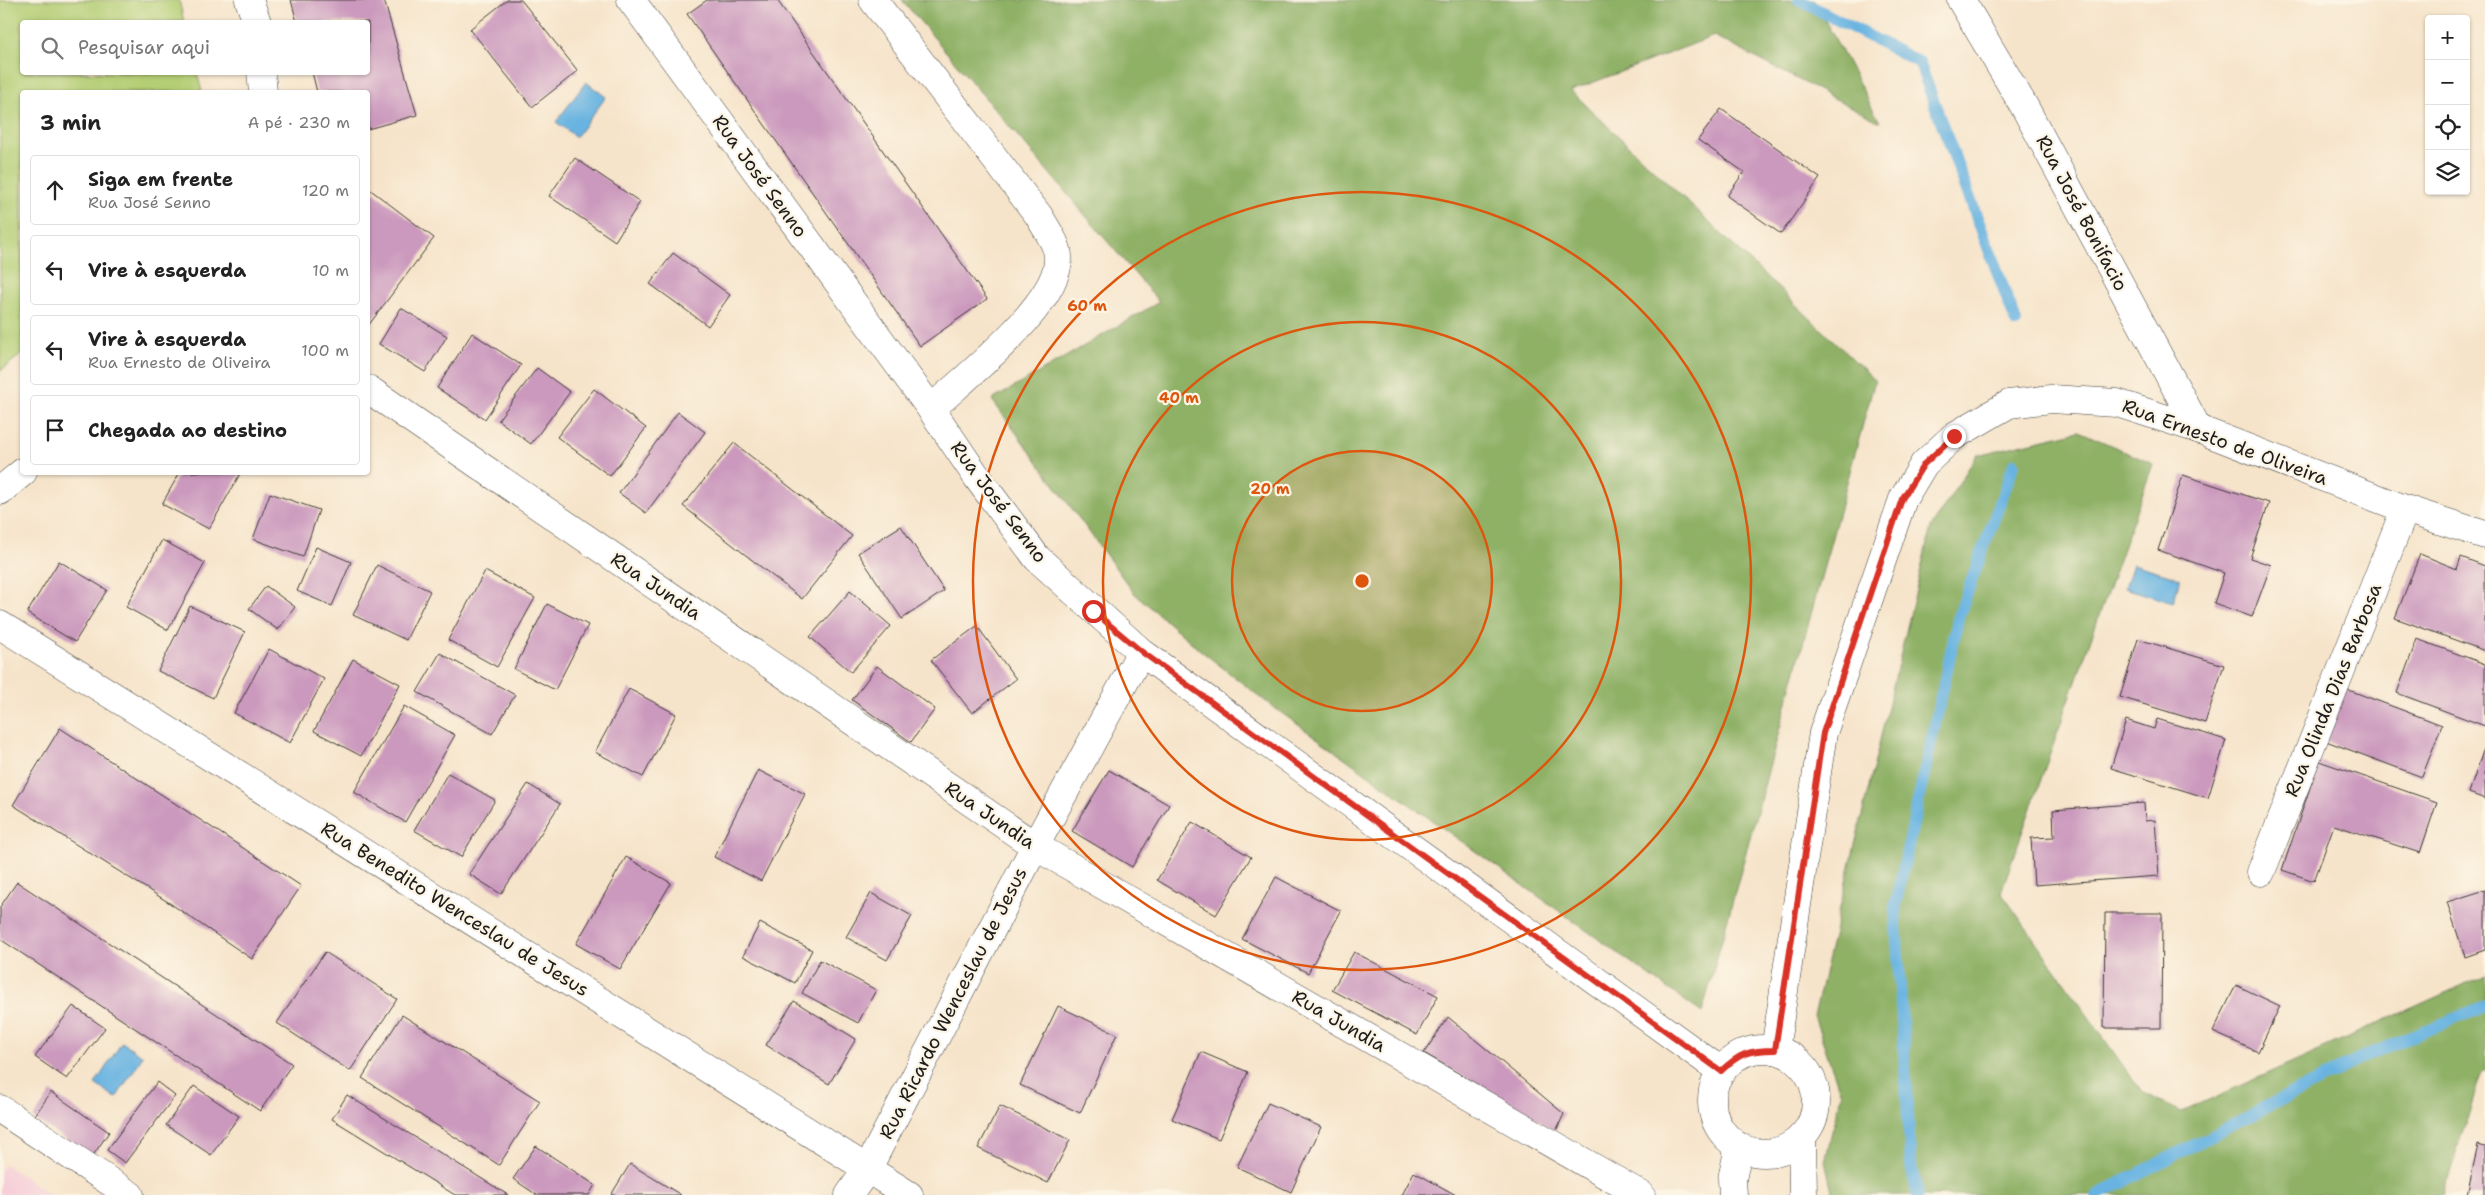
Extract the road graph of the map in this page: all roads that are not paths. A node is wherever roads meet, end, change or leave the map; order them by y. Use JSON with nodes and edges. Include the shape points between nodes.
{"nodes":[{"id":1,"x":249,"y":0,"type":"edge"},
{"id":2,"x":631,"y":0,"type":"edge"},
{"id":3,"x":873,"y":0,"type":"edge"},
{"id":4,"x":1961,"y":0,"type":"edge"},
{"id":5,"x":257,"y":20,"type":"edge"},
{"id":6,"x":261,"y":75,"type":"edge"},
{"id":7,"x":263,"y":90,"type":"edge"},
{"id":8,"x":370,"y":390,"type":"edge"},
{"id":9,"x":931,"y":408,"type":"junction"},
{"id":10,"x":2198,"y":429,"type":"junction"},
{"id":11,"x":20,"y":474,"type":"edge"},
{"id":12,"x":0,"y":491,"type":"edge"},
{"id":13,"x":2405,"y":509,"type":"junction"},
{"id":14,"x":2485,"y":536,"type":"edge"},
{"id":15,"x":0,"y":625,"type":"edge"},
{"id":16,"x":1142,"y":652,"type":"junction"},
{"id":17,"x":1035,"y":846,"type":"junction"},
{"id":18,"x":2261,"y":872,"type":"dead end"},
{"id":19,"x":1775,"y":1050,"type":"junction"},
{"id":20,"x":1721,"y":1071,"type":"junction"},
{"id":21,"x":0,"y":1109,"type":"edge"},
{"id":22,"x":1802,"y":1136,"type":"junction"},
{"id":23,"x":1739,"y":1147,"type":"junction"},
{"id":24,"x":868,"y":1168,"type":"junction"},
{"id":25,"x":130,"y":1195,"type":"edge"},
{"id":26,"x":849,"y":1195,"type":"edge"},
{"id":27,"x":909,"y":1195,"type":"edge"},
{"id":28,"x":1641,"y":1195,"type":"edge"},
{"id":29,"x":1733,"y":1195,"type":"edge"},
{"id":30,"x":1803,"y":1195,"type":"edge"}],
"edges":[{"from":1,"to":5,"type":"street"},
{"from":2,"to":9,"type":"street","name":"Rua José Senno"},
{"from":3,"to":9,"type":"street","via":[[1039,216],[1057,250],[1057,269],[1051,286],[1031,317]]},
{"from":4,"to":10,"type":"street","name":"Rua José Bonifacio","via":[[2024,106]]},
{"from":6,"to":7,"type":"street"},
{"from":8,"to":17,"type":"street","name":"Rua Jundia"},
{"from":9,"to":16,"type":"street","name":"Rua José Senno","via":[[1037,558]]},
{"from":10,"to":13,"type":"street","name":"Rua Ernesto de Oliveira"},
{"from":10,"to":19,"type":"street","name":"Rua Ernesto de Oliveira","via":[[2117,403],[2051,399],[2009,404],[1954,436],[1924,464],[1902,499],[1823,733]]},
{"from":11,"to":12,"type":"street"},
{"from":13,"to":14,"type":"street","name":"Rua Ernesto de Oliveira"},
{"from":13,"to":18,"type":"street","name":"Rua Olinda Dias Barbosa"},
{"from":15,"to":24,"type":"street","name":"Rua Benedito Wenceslau de Jesus"},
{"from":16,"to":17,"type":"street","name":"Rua Ricardo Wenceslau de Jesus"},
{"from":16,"to":20,"type":"street","name":"Rua José Senno"},
{"from":17,"to":24,"type":"street","name":"Rua Ricardo Wenceslau de Jesus"},
{"from":17,"to":28,"type":"street","name":"Rua Jundia"},
{"from":19,"to":20,"type":"street","via":[[1754,1050],[1736,1057]]},
{"from":19,"to":22,"type":"street","via":[[1792,1057],[1814,1086],[1816,1104],[1812,1122]]},
{"from":20,"to":23,"type":"street","via":[[1713,1086],[1711,1104],[1715,1121],[1725,1136]]},
{"from":21,"to":25,"type":"street"},
{"from":22,"to":23,"type":"street","via":[[1788,1147],[1772,1153]]},
{"from":22,"to":30,"type":"street"},
{"from":23,"to":29,"type":"street","via":[[1732,1179]]},
{"from":24,"to":26,"type":"street","name":"Rua Ricardo Wenceslau de Jesus"},
{"from":24,"to":27,"type":"street","name":"Rua Benedito Wenceslau de Jesus"}]}
